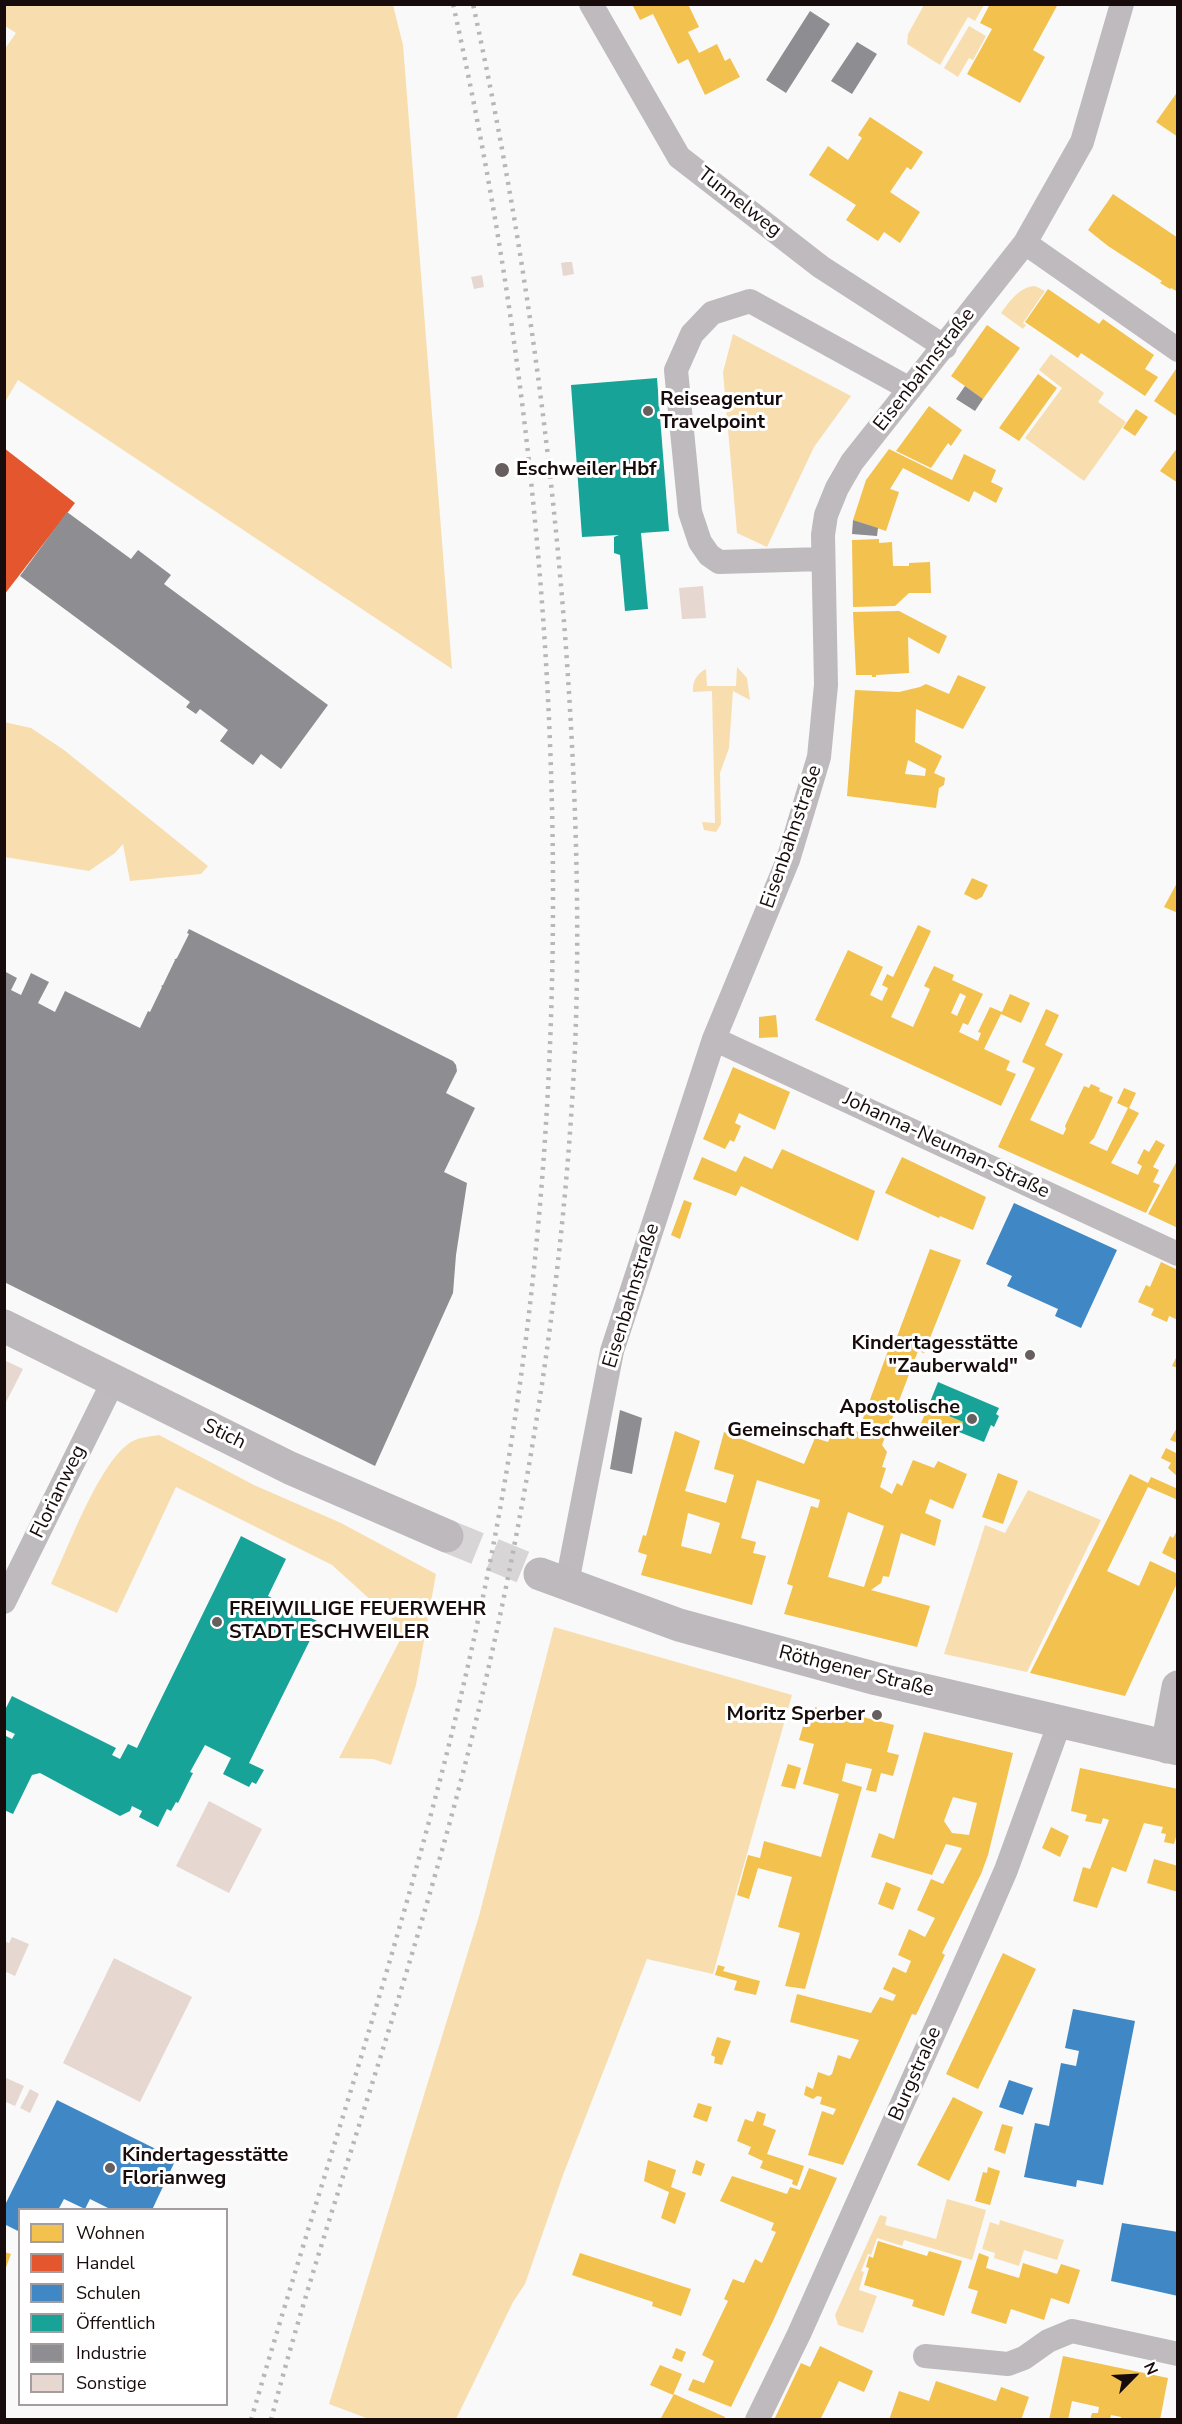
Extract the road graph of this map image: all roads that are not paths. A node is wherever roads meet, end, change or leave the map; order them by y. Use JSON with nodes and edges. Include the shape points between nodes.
{"nodes":[{"id":1,"x":591,"y":4,"type":"edge"},
{"id":2,"x":1122,"y":4,"type":"edge"},
{"id":3,"x":1025,"y":243,"type":"junction"},
{"id":4,"x":945,"y":347,"type":"junction"},
{"id":5,"x":1178,"y":350,"type":"edge"},
{"id":6,"x":910,"y":389,"type":"junction"},
{"id":7,"x":823,"y":559,"type":"junction"},
{"id":8,"x":714,"y":1039,"type":"junction"},
{"id":9,"x":1178,"y":1254,"type":"edge"},
{"id":10,"x":4,"y":1326,"type":"edge"},
{"id":11,"x":113,"y":1382,"type":"junction"},
{"id":12,"x":447,"y":1536,"type":"tunnel mouth"},
{"id":13,"x":554,"y":1579,"type":"joint"},
{"id":14,"x":4,"y":1602,"type":"edge"},
{"id":15,"x":1178,"y":1687,"type":"edge"},
{"id":16,"x":1060,"y":1722,"type":"junction"},
{"id":17,"x":1172,"y":1748,"type":"edge"},
{"id":18,"x":1178,"y":2354,"type":"edge"},
{"id":19,"x":925,"y":2356,"type":"dead end"},
{"id":20,"x":757,"y":2420,"type":"edge"}],
"edges":[{"from":1,"to":4,"type":"street","name":"Tunnelweg","via":[[679,157],[821,267]]},
{"from":2,"to":3,"type":"street","name":"Eisenbahnstraße","via":[[1082,142]]},
{"from":3,"to":4,"type":"street","name":"Eisenbahnstraße"},
{"from":3,"to":5,"type":"street"},
{"from":4,"to":6,"type":"street","name":"Eisenbahnstraße"},
{"from":6,"to":7,"type":"street","name":"Eisenbahnstraße","via":[[852,462],[837,488],[826,515]]},
{"from":6,"to":7,"type":"street","via":[[750,302],[712,313],[692,334],[676,370],[690,512],[700,542],[719,562]]},
{"from":7,"to":8,"type":"street","name":"Eisenbahnstraße","via":[[826,685],[819,757],[788,860]]},
{"from":8,"to":9,"type":"street","name":"Johanna-Neuman-Straße"},
{"from":8,"to":13,"type":"street","name":"Eisenbahnstraße","via":[[612,1351]]},
{"from":10,"to":11,"type":"main road","name":"Stich"},
{"from":11,"to":12,"type":"main road","name":"Stich","via":[[290,1468]]},
{"from":11,"to":14,"type":"street","name":"Florianweg"},
{"from":13,"to":16,"type":"main road","name":"Röthgener Straße","via":[[679,1625],[877,1679]]},
{"from":15,"to":17,"type":"main road"},
{"from":16,"to":17,"type":"main road","name":"Röthgener Straße"},
{"from":16,"to":20,"type":"street","name":"Burgstraße","via":[[980,1930]]},
{"from":18,"to":19,"type":"street","via":[[1072,2331],[1008,2364]]}]}
